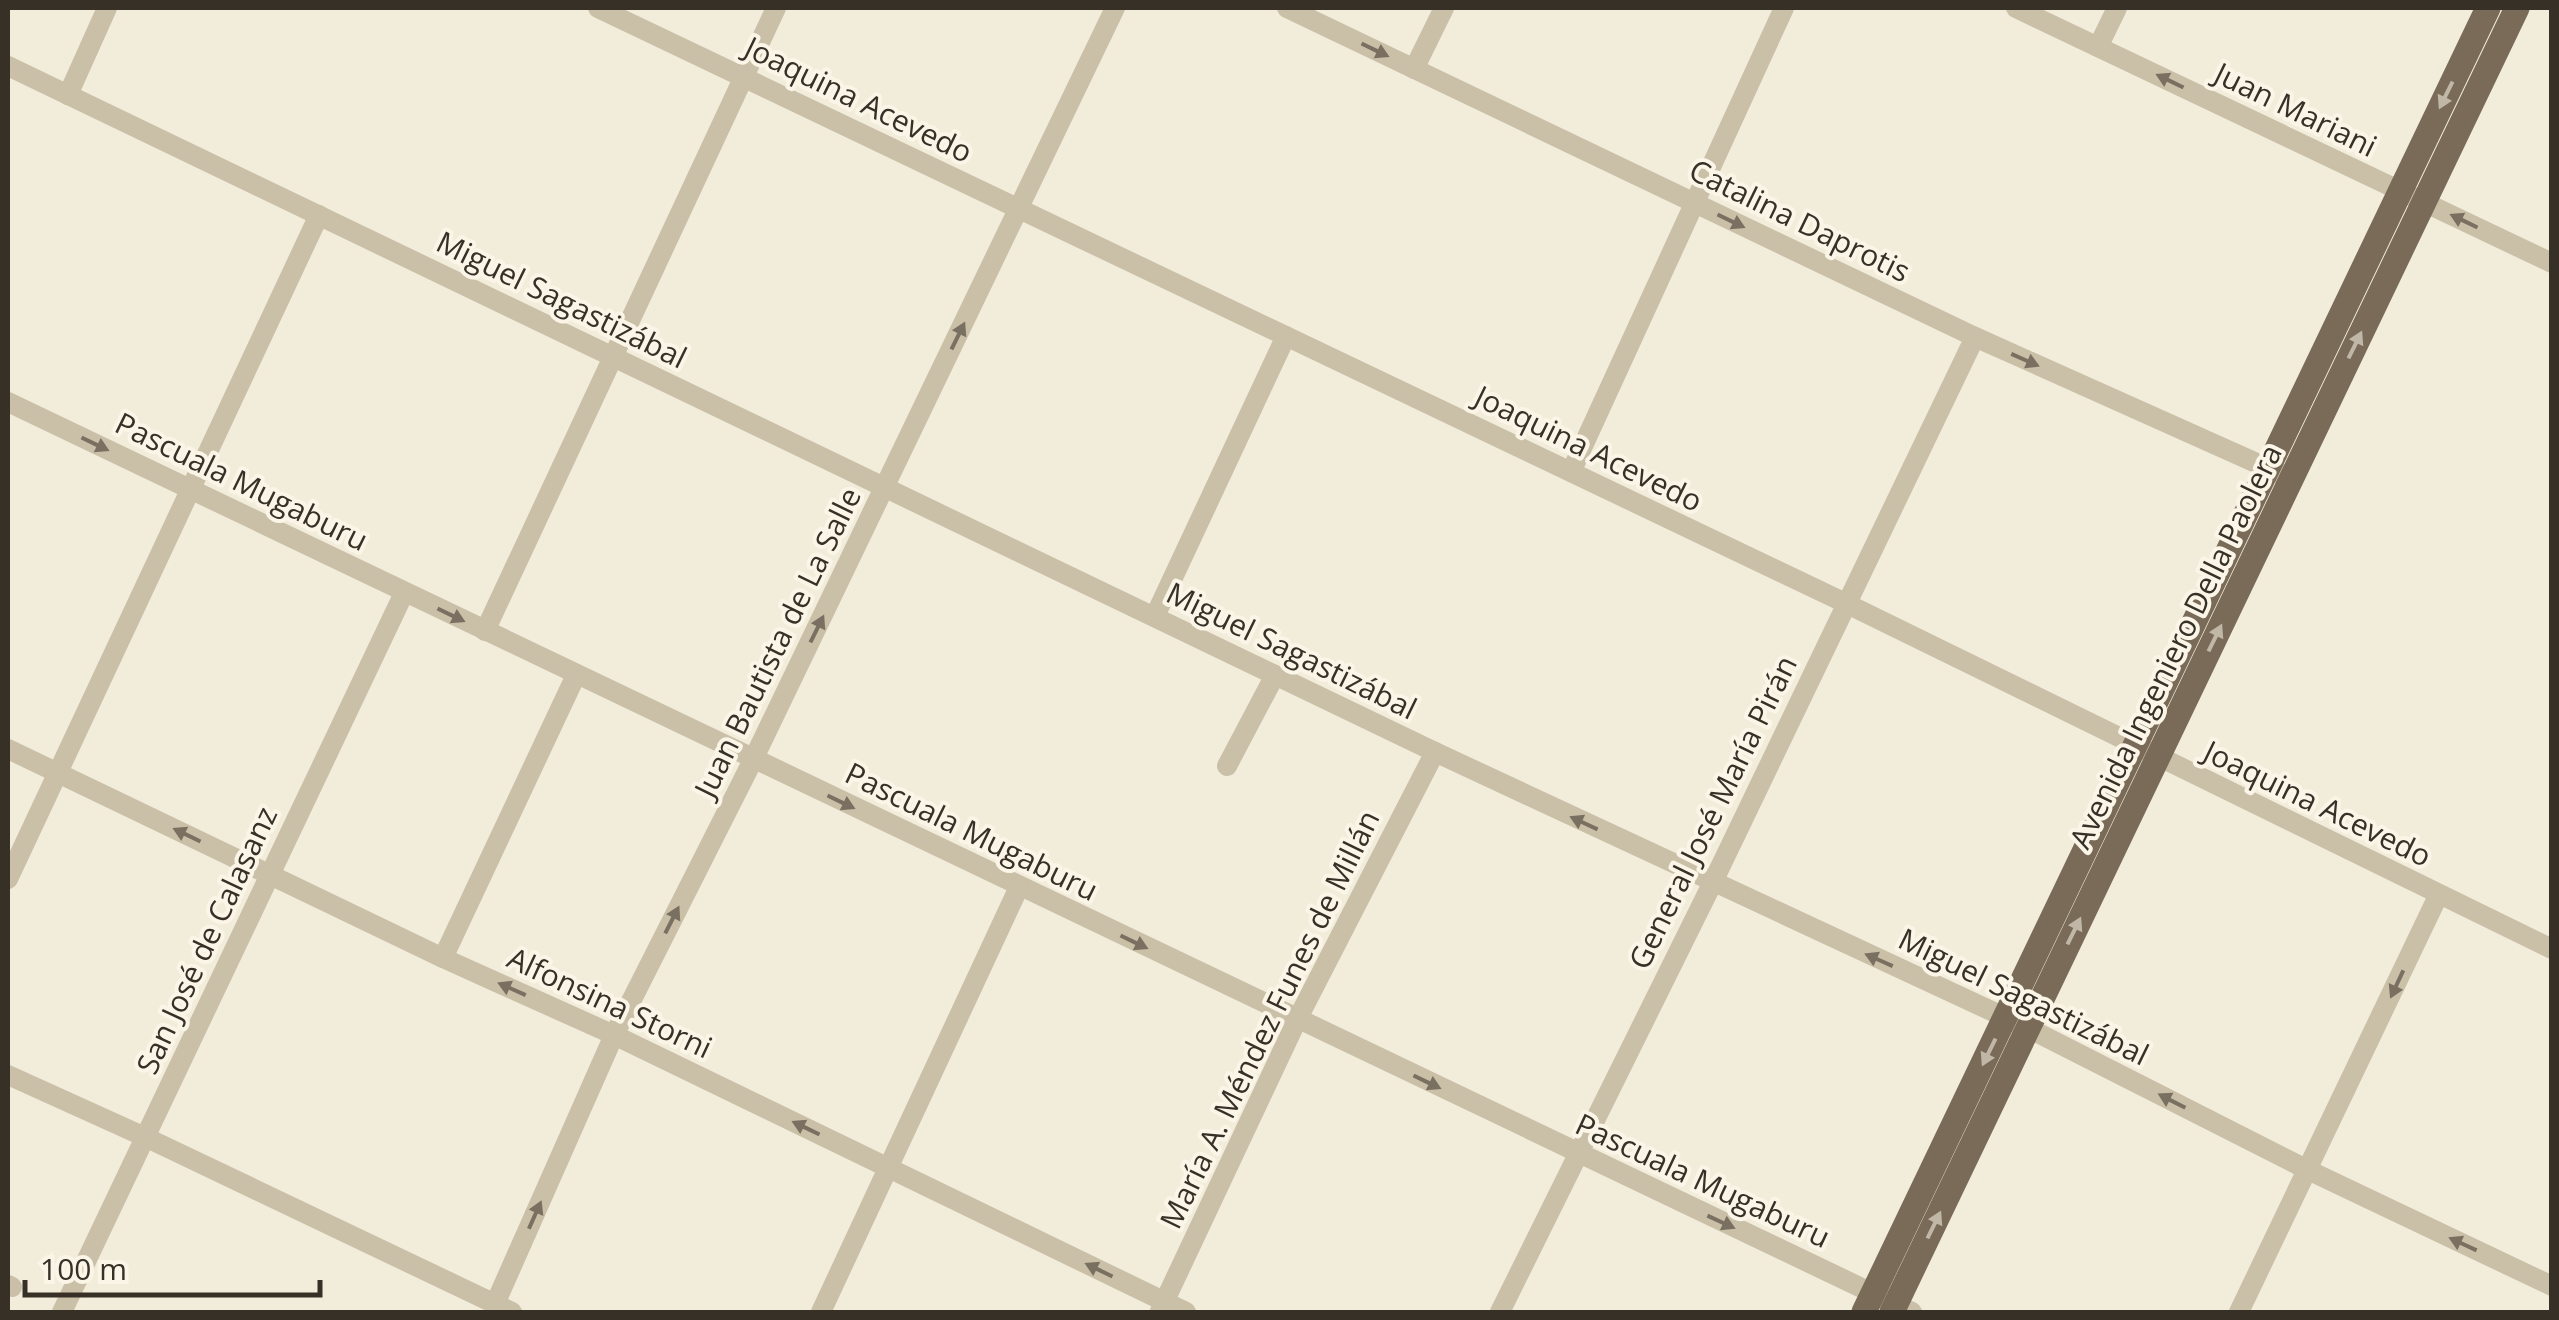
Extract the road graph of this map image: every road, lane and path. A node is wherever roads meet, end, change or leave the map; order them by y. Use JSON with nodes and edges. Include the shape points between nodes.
{"nodes":[{"id":1,"x":107,"y":8,"type":"edge"},
{"id":2,"x":598,"y":8,"type":"edge"},
{"id":3,"x":776,"y":8,"type":"edge"},
{"id":4,"x":1115,"y":8,"type":"edge"},
{"id":5,"x":1287,"y":8,"type":"edge"},
{"id":6,"x":1444,"y":8,"type":"edge"},
{"id":7,"x":1784,"y":8,"type":"edge"},
{"id":8,"x":2016,"y":8,"type":"edge"},
{"id":9,"x":2118,"y":8,"type":"edge"},
{"id":10,"x":2488,"y":8,"type":"edge"},
{"id":11,"x":2516,"y":8,"type":"edge"},
{"id":12,"x":2098,"y":47,"type":"junction"},
{"id":13,"x":8,"y":66,"type":"edge"},
{"id":14,"x":1414,"y":69,"type":"junction"},
{"id":15,"x":742,"y":76,"type":"junction"},
{"id":16,"x":68,"y":95,"type":"junction"},
{"id":17,"x":2412,"y":197,"type":"junction"},
{"id":18,"x":1692,"y":202,"type":"junction"},
{"id":19,"x":1019,"y":209,"type":"junction"},
{"id":20,"x":318,"y":215,"type":"junction"},
{"id":21,"x":2552,"y":263,"type":"edge"},
{"id":22,"x":1286,"y":336,"type":"junction"},
{"id":23,"x":1974,"y":337,"type":"junction"},
{"id":24,"x":614,"y":357,"type":"junction"},
{"id":25,"x":8,"y":402,"type":"edge"},
{"id":26,"x":1571,"y":472,"type":"junction"},
{"id":27,"x":2279,"y":474,"type":"junction"},
{"id":28,"x":886,"y":488,"type":"junction"},
{"id":29,"x":190,"y":490,"type":"junction"},
{"id":30,"x":404,"y":592,"type":"junction"},
{"id":31,"x":1846,"y":604,"type":"junction"},
{"id":32,"x":1155,"y":616,"type":"junction"},
{"id":33,"x":485,"y":631,"type":"junction"},
{"id":34,"x":576,"y":675,"type":"junction"},
{"id":35,"x":1275,"y":675,"type":"junction"},
{"id":36,"x":8,"y":748,"type":"edge"},
{"id":37,"x":1435,"y":752,"type":"junction"},
{"id":38,"x":2146,"y":752,"type":"junction"},
{"id":39,"x":753,"y":760,"type":"junction"},
{"id":40,"x":1227,"y":766,"type":"dead end"},
{"id":41,"x":58,"y":773,"type":"junction"},
{"id":42,"x":270,"y":874,"type":"junction"},
{"id":43,"x":8,"y":880,"type":"edge"},
{"id":44,"x":1712,"y":884,"type":"junction"},
{"id":45,"x":1019,"y":887,"type":"junction"},
{"id":46,"x":2438,"y":896,"type":"junction"},
{"id":47,"x":2552,"y":949,"type":"edge"},
{"id":48,"x":444,"y":958,"type":"junction"},
{"id":49,"x":1297,"y":1020,"type":"junction"},
{"id":50,"x":2017,"y":1022,"type":"junction"},
{"id":51,"x":614,"y":1035,"type":"junction"},
{"id":52,"x":8,"y":1075,"type":"edge"},
{"id":53,"x":145,"y":1137,"type":"junction"},
{"id":54,"x":1576,"y":1154,"type":"junction"},
{"id":55,"x":890,"y":1168,"type":"junction"},
{"id":56,"x":2308,"y":1170,"type":"junction"},
{"id":57,"x":2552,"y":1286,"type":"edge"},
{"id":58,"x":1162,"y":1307,"type":"edge"},
{"id":59,"x":1887,"y":1307,"type":"edge"},
{"id":60,"x":504,"y":1308,"type":"edge"},
{"id":61,"x":62,"y":1312,"type":"edge"},
{"id":62,"x":821,"y":1312,"type":"edge"},
{"id":63,"x":1186,"y":1312,"type":"edge"},
{"id":64,"x":1500,"y":1312,"type":"edge"},
{"id":65,"x":2239,"y":1312,"type":"edge"}],
"edges":[{"from":1,"to":16,"type":"street"},
{"from":2,"to":15,"type":"street","name":"Joaquina Acevedo"},
{"from":3,"to":15,"type":"street"},
{"from":4,"to":19,"type":"street","name":"Juan Bautista de La Salle"},
{"from":5,"to":14,"type":"street","name":"Catalina Daprotis","one_way":true},
{"from":6,"to":14,"type":"street"},
{"from":7,"to":18,"type":"street"},
{"from":8,"to":12,"type":"street","name":"Juan Mariani"},
{"from":9,"to":12,"type":"street"},
{"from":10,"to":17,"type":"main road","name":"Avenida Ingeniero Della Paolera","one_way":true},
{"from":11,"to":17,"type":"main road","name":"Avenida Ingeniero Della Paolera"},
{"from":17,"to":12,"type":"street","name":"Juan Mariani","one_way":true},
{"from":13,"to":16,"type":"street","name":"Miguel Sagastizábal"},
{"from":14,"to":18,"type":"street","name":"Catalina Daprotis"},
{"from":15,"to":19,"type":"street","name":"Joaquina Acevedo"},
{"from":15,"to":24,"type":"street"},
{"from":16,"to":20,"type":"street","name":"Miguel Sagastizábal"},
{"from":21,"to":17,"type":"street","name":"Juan Mariani","one_way":true},
{"from":17,"to":27,"type":"main road","name":"Avenida Ingeniero Della Paolera"},
{"from":18,"to":23,"type":"street","name":"Catalina Daprotis","one_way":true},
{"from":18,"to":26,"type":"street"},
{"from":19,"to":22,"type":"street","name":"Joaquina Acevedo"},
{"from":28,"to":19,"type":"street","name":"Juan Bautista de La Salle","one_way":true},
{"from":20,"to":24,"type":"street","name":"Miguel Sagastizábal"},
{"from":20,"to":29,"type":"street"},
{"from":22,"to":26,"type":"street","name":"Joaquina Acevedo"},
{"from":22,"to":32,"type":"street"},
{"from":23,"to":27,"type":"street","name":"Catalina Daprotis","one_way":true},
{"from":23,"to":31,"type":"street","name":"General José María Pirán"},
{"from":24,"to":28,"type":"street","name":"Miguel Sagastizábal"},
{"from":24,"to":33,"type":"street"},
{"from":25,"to":29,"type":"street","name":"Pascuala Mugaburu","one_way":true},
{"from":26,"to":31,"type":"street","name":"Joaquina Acevedo"},
{"from":27,"to":38,"type":"main road","name":"Avenida Ingeniero Della Paolera"},
{"from":28,"to":32,"type":"street","name":"Miguel Sagastizábal"},
{"from":39,"to":28,"type":"street","name":"Juan Bautista de La Salle","one_way":true},
{"from":29,"to":30,"type":"street","name":"Pascuala Mugaburu"},
{"from":29,"to":41,"type":"street"},
{"from":30,"to":33,"type":"street","name":"Pascuala Mugaburu","one_way":true},
{"from":30,"to":42,"type":"street","name":"San José de Calasanz"},
{"from":31,"to":38,"type":"street","name":"Joaquina Acevedo"},
{"from":31,"to":44,"type":"street","name":"General José María Pirán"},
{"from":32,"to":35,"type":"street","name":"Miguel Sagastizábal"},
{"from":33,"to":34,"type":"street","name":"Pascuala Mugaburu"},
{"from":34,"to":39,"type":"street","name":"Pascuala Mugaburu"},
{"from":34,"to":48,"type":"street"},
{"from":35,"to":37,"type":"street","name":"Miguel Sagastizábal"},
{"from":35,"to":40,"type":"street"},
{"from":36,"to":41,"type":"street","name":"Alfonsina Storni"},
{"from":44,"to":37,"type":"street","name":"Miguel Sagastizábal","one_way":true},
{"from":37,"to":49,"type":"street","name":"María A. Méndez Funes de Millán"},
{"from":38,"to":46,"type":"street","name":"Joaquina Acevedo"},
{"from":38,"to":50,"type":"main road","name":"Avenida Ingeniero Della Paolera"},
{"from":39,"to":45,"type":"street","name":"Pascuala Mugaburu","one_way":true},
{"from":51,"to":39,"type":"street","name":"Juan Bautista de La Salle","one_way":true},
{"from":42,"to":41,"type":"street","name":"Alfonsina Storni","one_way":true},
{"from":41,"to":43,"type":"street"},
{"from":42,"to":48,"type":"street","name":"Alfonsina Storni"},
{"from":42,"to":53,"type":"street","name":"San José de Calasanz"},
{"from":50,"to":44,"type":"street","name":"Miguel Sagastizábal","one_way":true},
{"from":44,"to":54,"type":"street","name":"General José María Pirán"},
{"from":45,"to":49,"type":"street","name":"Pascuala Mugaburu","one_way":true},
{"from":45,"to":55,"type":"street"},
{"from":46,"to":47,"type":"street","name":"Joaquina Acevedo"},
{"from":46,"to":56,"type":"street","one_way":true},
{"from":51,"to":48,"type":"street","name":"Alfonsina Storni","one_way":true},
{"from":49,"to":54,"type":"street","name":"Pascuala Mugaburu","one_way":true},
{"from":49,"to":58,"type":"street","name":"María A. Méndez Funes de Millán"},
{"from":56,"to":50,"type":"street","name":"Miguel Sagastizábal","one_way":true},
{"from":50,"to":59,"type":"main road","name":"Avenida Ingeniero Della Paolera"},
{"from":55,"to":51,"type":"street","name":"Alfonsina Storni","one_way":true},
{"from":60,"to":51,"type":"street","name":"Juan Bautista de La Salle","one_way":true},
{"from":52,"to":53,"type":"street"},
{"from":53,"to":60,"type":"street"},
{"from":53,"to":61,"type":"street","name":"San José de Calasanz"},
{"from":54,"to":59,"type":"street","name":"Pascuala Mugaburu","one_way":true},
{"from":54,"to":64,"type":"street","name":"General José María Pirán"},
{"from":58,"to":55,"type":"street","name":"Alfonsina Storni","one_way":true},
{"from":55,"to":62,"type":"street"},
{"from":57,"to":56,"type":"street","name":"Miguel Sagastizábal","one_way":true},
{"from":56,"to":65,"type":"street"},
{"from":58,"to":63,"type":"street","name":"Alfonsina Storni"}]}
